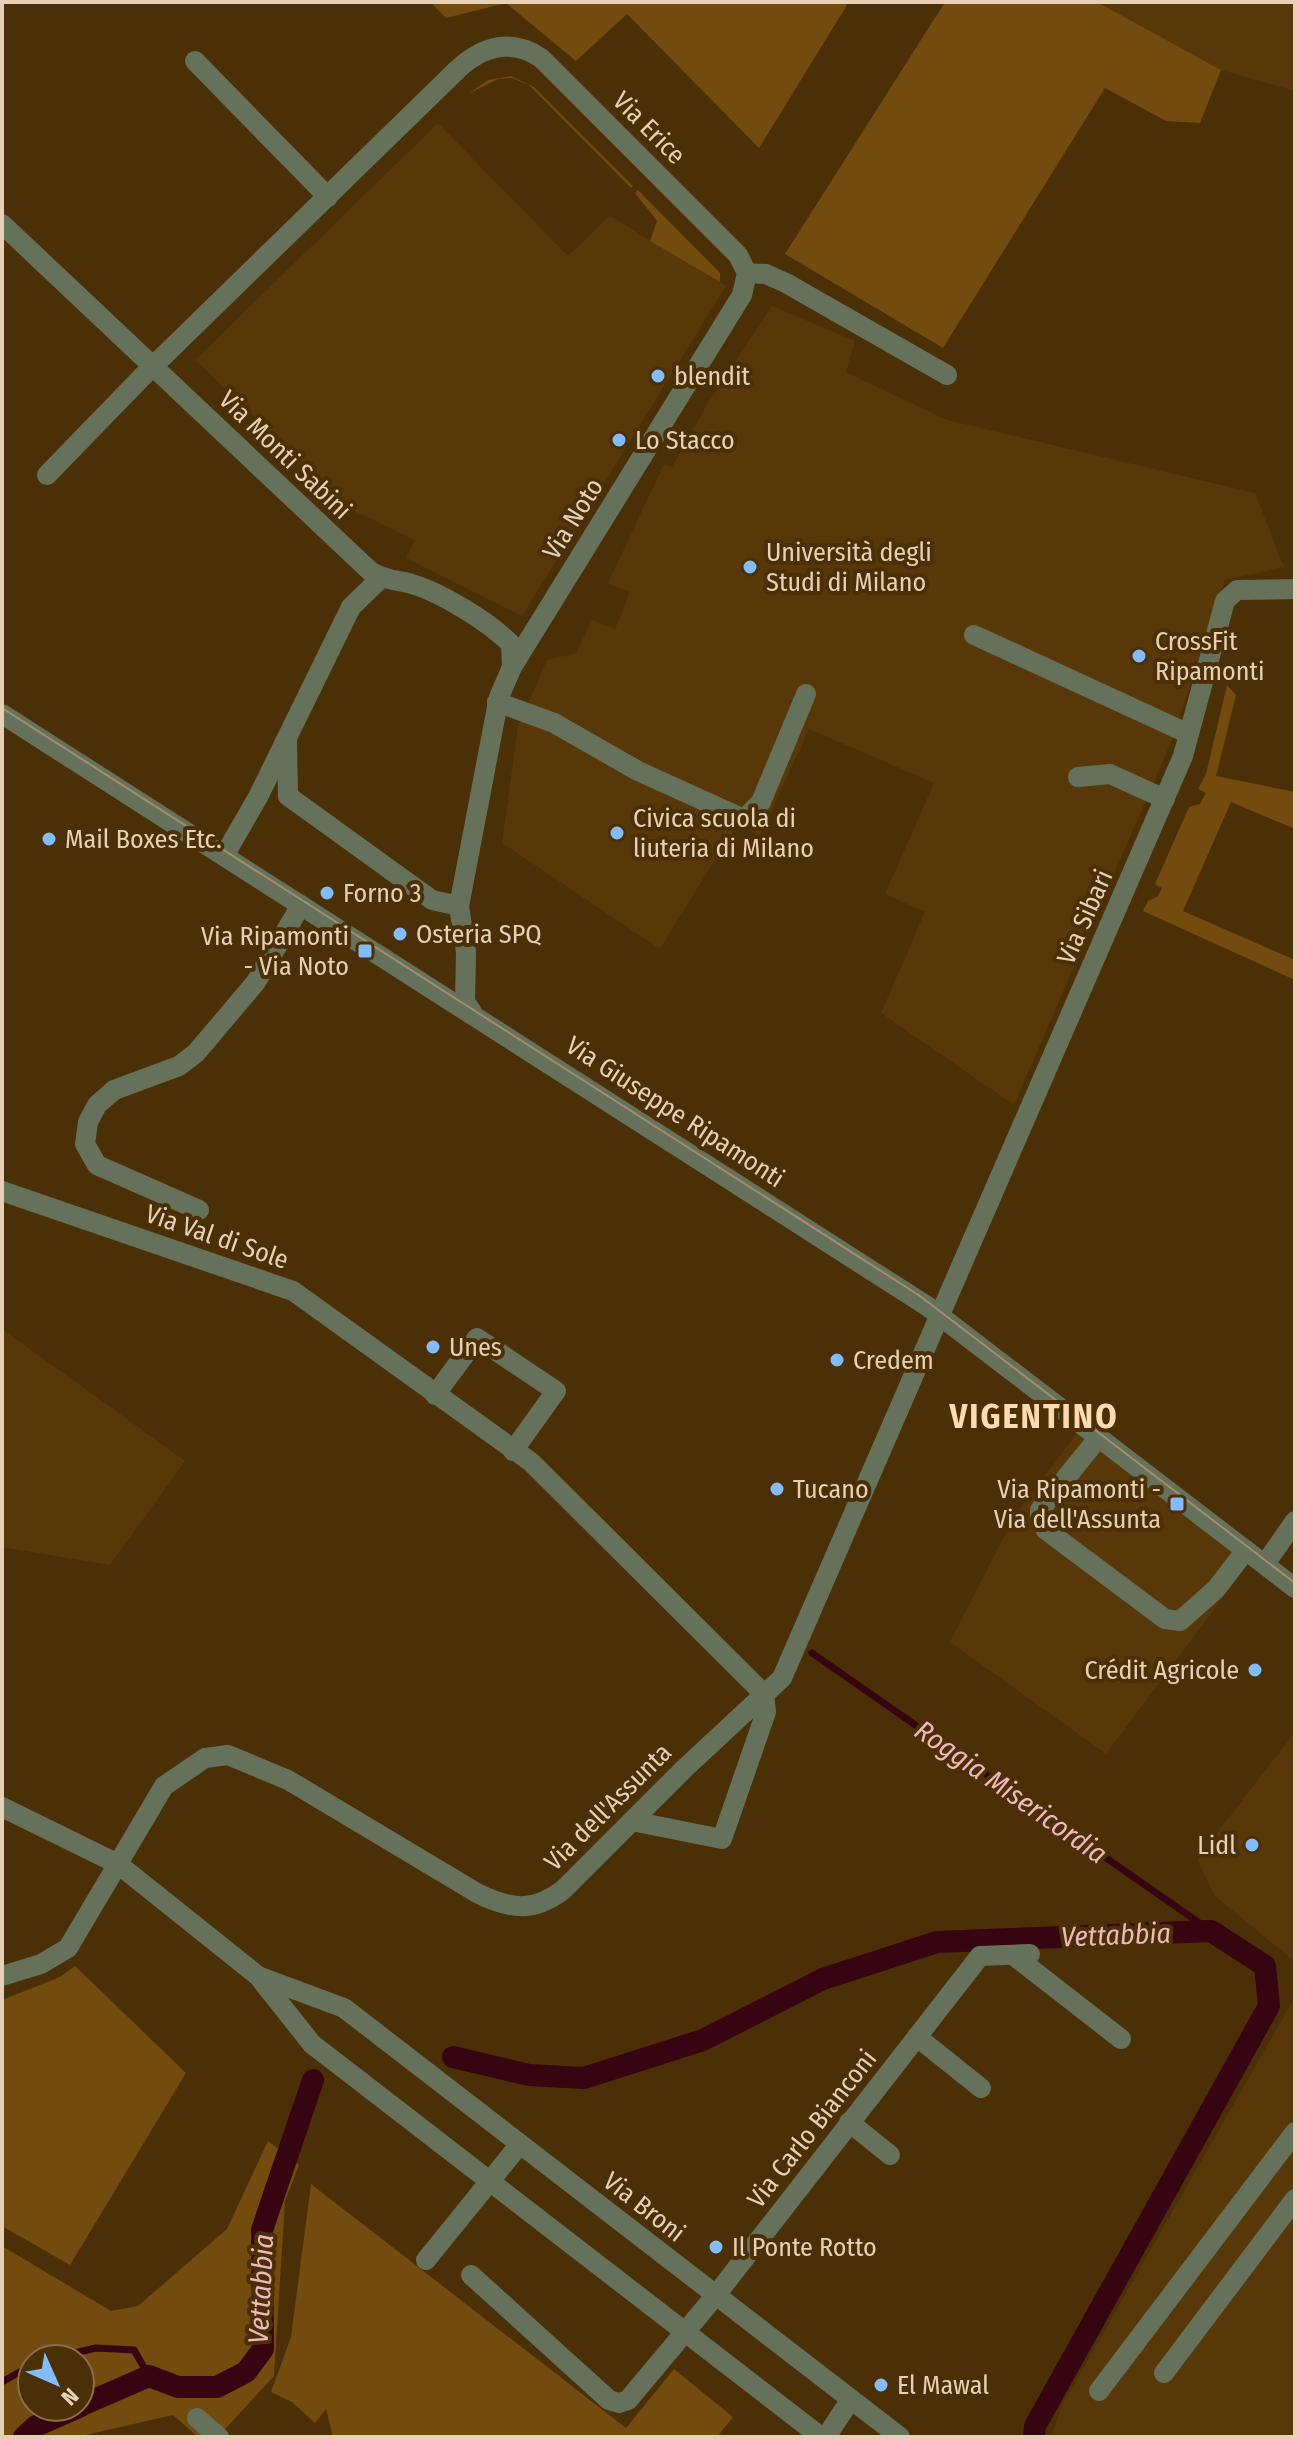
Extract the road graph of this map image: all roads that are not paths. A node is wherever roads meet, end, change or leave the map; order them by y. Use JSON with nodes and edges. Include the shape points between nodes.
{"nodes":[{"id":1,"x":195,"y":61,"type":"dead end"},
{"id":2,"x":328,"y":197,"type":"junction"},
{"id":3,"x":2,"y":224,"type":"edge"},
{"id":4,"x":747,"y":273,"type":"junction"},
{"id":5,"x":154,"y":367,"type":"junction"},
{"id":6,"x":947,"y":375,"type":"dead end"},
{"id":7,"x":47,"y":475,"type":"dead end"},
{"id":8,"x":381,"y":578,"type":"junction"},
{"id":9,"x":1295,"y":589,"type":"edge"},
{"id":10,"x":974,"y":635,"type":"dead end"},
{"id":11,"x":512,"y":667,"type":"junction"},
{"id":12,"x":806,"y":694,"type":"dead end"},
{"id":13,"x":497,"y":702,"type":"junction"},
{"id":14,"x":2,"y":714,"type":"edge"},
{"id":15,"x":1189,"y":734,"type":"junction"},
{"id":16,"x":287,"y":739,"type":"junction"},
{"id":17,"x":1078,"y":777,"type":"dead end"},
{"id":18,"x":1165,"y":799,"type":"junction"},
{"id":19,"x":224,"y":856,"type":"junction"},
{"id":20,"x":301,"y":905,"type":"junction"},
{"id":21,"x":459,"y":906,"type":"junction"},
{"id":22,"x":472,"y":1012,"type":"junction"},
{"id":23,"x":2,"y":1191,"type":"edge"},
{"id":24,"x":199,"y":1210,"type":"dead end"},
{"id":25,"x":938,"y":1314,"type":"junction"},
{"id":26,"x":435,"y":1395,"type":"junction"},
{"id":27,"x":1099,"y":1437,"type":"junction"},
{"id":28,"x":513,"y":1451,"type":"junction"},
{"id":29,"x":1295,"y":1521,"type":"edge"},
{"id":30,"x":1246,"y":1550,"type":"junction"},
{"id":31,"x":1265,"y":1564,"type":"junction"},
{"id":32,"x":1295,"y":1588,"type":"edge"},
{"id":33,"x":764,"y":1694,"type":"junction"},
{"id":34,"x":2,"y":1807,"type":"edge"},
{"id":35,"x":632,"y":1821,"type":"junction"},
{"id":36,"x":118,"y":1864,"type":"junction"},
{"id":37,"x":2,"y":1976,"type":"edge"},
{"id":38,"x":258,"y":1976,"type":"junction"},
{"id":39,"x":917,"y":2037,"type":"junction"},
{"id":40,"x":1121,"y":2039,"type":"dead end"},
{"id":41,"x":981,"y":2088,"type":"dead end"},
{"id":42,"x":849,"y":2122,"type":"junction"},
{"id":43,"x":1295,"y":2132,"type":"edge"},
{"id":44,"x":520,"y":2144,"type":"junction"},
{"id":45,"x":890,"y":2155,"type":"dead end"},
{"id":46,"x":488,"y":2184,"type":"junction"},
{"id":47,"x":1295,"y":2199,"type":"edge"},
{"id":48,"x":426,"y":2260,"type":"dead end"},
{"id":49,"x":471,"y":2275,"type":"dead end"},
{"id":50,"x":716,"y":2295,"type":"junction"},
{"id":51,"x":685,"y":2332,"type":"junction"},
{"id":52,"x":1164,"y":2373,"type":"dead end"},
{"id":53,"x":1099,"y":2391,"type":"dead end"},
{"id":54,"x":851,"y":2399,"type":"junction"},
{"id":55,"x":197,"y":2418,"type":"dead end"},
{"id":56,"x":219,"y":2437,"type":"edge"},
{"id":57,"x":823,"y":2437,"type":"edge"},
{"id":58,"x":900,"y":2437,"type":"edge"}],
"edges":[{"from":1,"to":2,"type":"street"},
{"from":2,"to":4,"type":"street","name":"Via Erice","via":[[465,62],[490,48],[518,47],[550,66],[736,252]]},
{"from":2,"to":5,"type":"street"},
{"from":3,"to":5,"type":"street","name":"Via Monti Sabini"},
{"from":4,"to":6,"type":"street","via":[[776,278]]},
{"from":4,"to":11,"type":"street","name":"Via Noto","via":[[738,302]]},
{"from":5,"to":7,"type":"street"},
{"from":5,"to":8,"type":"street","name":"Via Monti Sabini"},
{"from":8,"to":11,"type":"street","via":[[415,585],[493,626],[511,644]]},
{"from":8,"to":16,"type":"street","via":[[351,607]]},
{"from":9,"to":15,"type":"street","name":"Via Sibari","via":[[1237,590],[1225,601]]},
{"from":10,"to":15,"type":"street"},
{"from":11,"to":13,"type":"street","name":"Via Noto"},
{"from":12,"to":13,"type":"street","via":[[761,802],[744,819],[638,771],[554,723]]},
{"from":13,"to":21,"type":"street","name":"Via Noto"},
{"from":14,"to":19,"type":"street","name":"Via Giuseppe Ripamonti"},
{"from":15,"to":18,"type":"street","name":"Via Sibari"},
{"from":16,"to":19,"type":"street"},
{"from":16,"to":21,"type":"street","via":[[288,796],[432,900]]},
{"from":17,"to":18,"type":"street","via":[[1110,774]]},
{"from":18,"to":25,"type":"street","name":"Via Sibari"},
{"from":19,"to":20,"type":"street","name":"Via Giuseppe Ripamonti"},
{"from":20,"to":22,"type":"street","name":"Via Giuseppe Ripamonti"},
{"from":20,"to":24,"type":"street","via":[[256,982],[196,1053],[179,1066],[114,1090],[88,1122],[85,1144],[97,1165]]},
{"from":21,"to":22,"type":"street","name":"Via Noto","via":[[466,952],[465,1002]]},
{"from":22,"to":25,"type":"street","name":"Via Giuseppe Ripamonti"},
{"from":23,"to":26,"type":"street","name":"Via Val di Sole","via":[[290,1289]]},
{"from":25,"to":27,"type":"street","name":"Via Giuseppe Ripamonti"},
{"from":25,"to":33,"type":"street","name":"Via dell'Assunta","via":[[782,1678]]},
{"from":26,"to":28,"type":"street","name":"Via Val di Sole"},
{"from":26,"to":28,"type":"street","via":[[477,1338],[556,1391]]},
{"from":27,"to":30,"type":"street","name":"Via Giuseppe Ripamonti"},
{"from":27,"to":30,"type":"street","via":[[1040,1510],[1046,1530],[1165,1619],[1180,1621],[1216,1589]]},
{"from":28,"to":33,"type":"street","name":"Via Val di Sole","via":[[531,1462]]},
{"from":29,"to":31,"type":"street"},
{"from":30,"to":31,"type":"street","name":"Via Giuseppe Ripamonti"},
{"from":31,"to":32,"type":"street","name":"Via Giuseppe Ripamonti"},
{"from":33,"to":35,"type":"street","name":"Via dell'Assunta"},
{"from":33,"to":35,"type":"street","via":[[766,1712],[722,1839]]},
{"from":34,"to":36,"type":"street","name":"Via Broni"},
{"from":35,"to":36,"type":"street","name":"Via dell'Assunta","via":[[554,1897],[530,1907],[507,1906],[288,1780],[228,1755],[205,1758],[164,1786]]},
{"from":36,"to":37,"type":"street","name":"Via dell'Assunta","via":[[68,1948],[41,1964]]},
{"from":36,"to":38,"type":"street","name":"Via Broni"},
{"from":38,"to":44,"type":"street","name":"Via Broni","via":[[344,2008]]},
{"from":38,"to":46,"type":"street","name":"Via Broni","via":[[312,2044]]},
{"from":39,"to":40,"type":"street","name":"Via Carlo Bianconi","via":[[980,1956],[1022,1954]]},
{"from":39,"to":41,"type":"street"},
{"from":39,"to":42,"type":"street","name":"Via Carlo Bianconi"},
{"from":42,"to":45,"type":"street"},
{"from":42,"to":50,"type":"street","name":"Via Carlo Bianconi"},
{"from":43,"to":53,"type":"street"},
{"from":44,"to":46,"type":"street"},
{"from":44,"to":50,"type":"street","name":"Via Broni"},
{"from":46,"to":48,"type":"street"},
{"from":46,"to":51,"type":"street","name":"Via Broni"},
{"from":47,"to":52,"type":"street"},
{"from":49,"to":51,"type":"street","name":"Via Carlo Bianconi","via":[[609,2400],[619,2403],[628,2400]]},
{"from":50,"to":51,"type":"street","name":"Via Carlo Bianconi"},
{"from":50,"to":54,"type":"street","name":"Via Broni"},
{"from":51,"to":57,"type":"street","name":"Via Broni"},
{"from":54,"to":57,"type":"street","name":"Via Broni"},
{"from":54,"to":58,"type":"street","name":"Via Broni"},
{"from":55,"to":56,"type":"street"}]}
